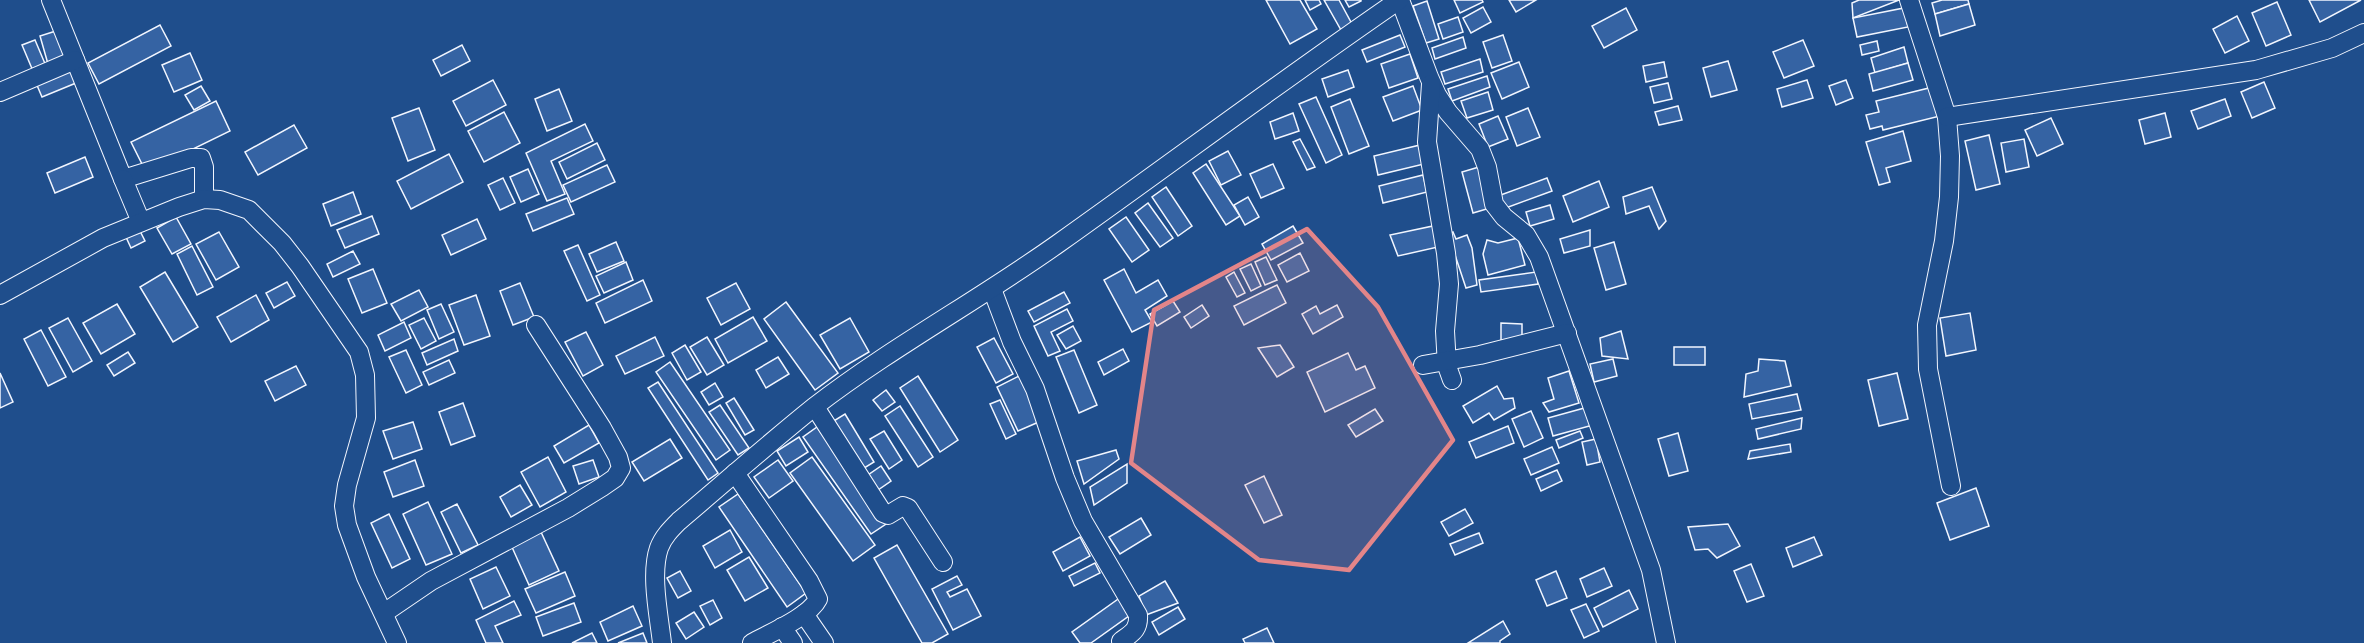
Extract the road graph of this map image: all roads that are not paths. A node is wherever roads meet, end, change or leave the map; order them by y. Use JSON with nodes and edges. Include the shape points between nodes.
{"nodes":[{"id":1,"x":51,"y":0,"type":"edge"},
{"id":2,"x":1400,"y":0,"type":"edge"},
{"id":3,"x":1909,"y":0,"type":"edge"},
{"id":4,"x":2364,"y":33,"type":"edge"},
{"id":5,"x":75,"y":60,"type":"junction"},
{"id":6,"x":1431,"y":82,"type":"junction"},
{"id":7,"x":0,"y":92,"type":"edge"},
{"id":8,"x":1947,"y":117,"type":"junction"},
{"id":9,"x":123,"y":179,"type":"junction"},
{"id":10,"x":204,"y":199,"type":"junction"},
{"id":11,"x":141,"y":222,"type":"junction"},
{"id":12,"x":992,"y":289,"type":"junction"},
{"id":13,"x":0,"y":295,"type":"edge"},
{"id":14,"x":536,"y":325,"type":"dead end"},
{"id":15,"x":1567,"y":333,"type":"junction"},
{"id":16,"x":1447,"y":361,"type":"junction"},
{"id":17,"x":1423,"y":365,"type":"dead end"},
{"id":18,"x":1452,"y":380,"type":"dead end"},
{"id":19,"x":815,"y":407,"type":"junction"},
{"id":20,"x":735,"y":473,"type":"junction"},
{"id":21,"x":1952,"y":486,"type":"dead end"},
{"id":22,"x":943,"y":562,"type":"dead end"},
{"id":23,"x":384,"y":613,"type":"junction"},
{"id":24,"x":804,"y":614,"type":"junction"},
{"id":25,"x":782,"y":627,"type":"junction"},
{"id":26,"x":1121,"y":641,"type":"dead end"},
{"id":27,"x":397,"y":643,"type":"edge"},
{"id":28,"x":662,"y":643,"type":"edge"},
{"id":29,"x":752,"y":643,"type":"edge"},
{"id":30,"x":793,"y":643,"type":"edge"},
{"id":31,"x":824,"y":643,"type":"edge"},
{"id":32,"x":1666,"y":643,"type":"edge"}],
"edges":[{"from":1,"to":5,"type":"street"},
{"from":2,"to":6,"type":"street"},
{"from":2,"to":12,"type":"street"},
{"from":3,"to":8,"type":"street"},
{"from":4,"to":8,"type":"street","via":[[2332,48],[2256,70]]},
{"from":5,"to":7,"type":"street"},
{"from":5,"to":9,"type":"street"},
{"from":6,"to":15,"type":"street","via":[[1449,112],[1480,149],[1499,211],[1526,235],[1535,250]]},
{"from":6,"to":16,"type":"street","via":[[1428,142],[1448,274]]},
{"from":8,"to":21,"type":"street","via":[[1949,197],[1927,325],[1928,369]]},
{"from":9,"to":10,"type":"street","via":[[201,158]]},
{"from":9,"to":11,"type":"street"},
{"from":10,"to":11,"type":"street"},
{"from":10,"to":23,"type":"street","via":[[249,210],[265,224],[300,266],[359,352],[365,375],[366,418],[344,506],[346,525]]},
{"from":11,"to":13,"type":"street","via":[[104,237]]},
{"from":12,"to":19,"type":"street"},
{"from":12,"to":26,"type":"street","via":[[1035,389],[1083,521],[1138,615],[1135,632]]},
{"from":14,"to":23,"type":"street","via":[[602,428],[621,468],[615,478],[585,498],[431,581]]},
{"from":15,"to":16,"type":"street"},
{"from":15,"to":32,"type":"street","via":[[1651,570]]},
{"from":16,"to":17,"type":"street"},
{"from":16,"to":18,"type":"street"},
{"from":19,"to":20,"type":"street"},
{"from":19,"to":22,"type":"street","via":[[883,513],[908,508]]},
{"from":20,"to":24,"type":"street","via":[[815,591],[816,604]]},
{"from":20,"to":28,"type":"street","via":[[679,521],[659,547],[656,559]]},
{"from":23,"to":27,"type":"street"},
{"from":24,"to":25,"type":"street"},
{"from":24,"to":31,"type":"street"},
{"from":25,"to":29,"type":"street"},
{"from":25,"to":30,"type":"street"}]}
